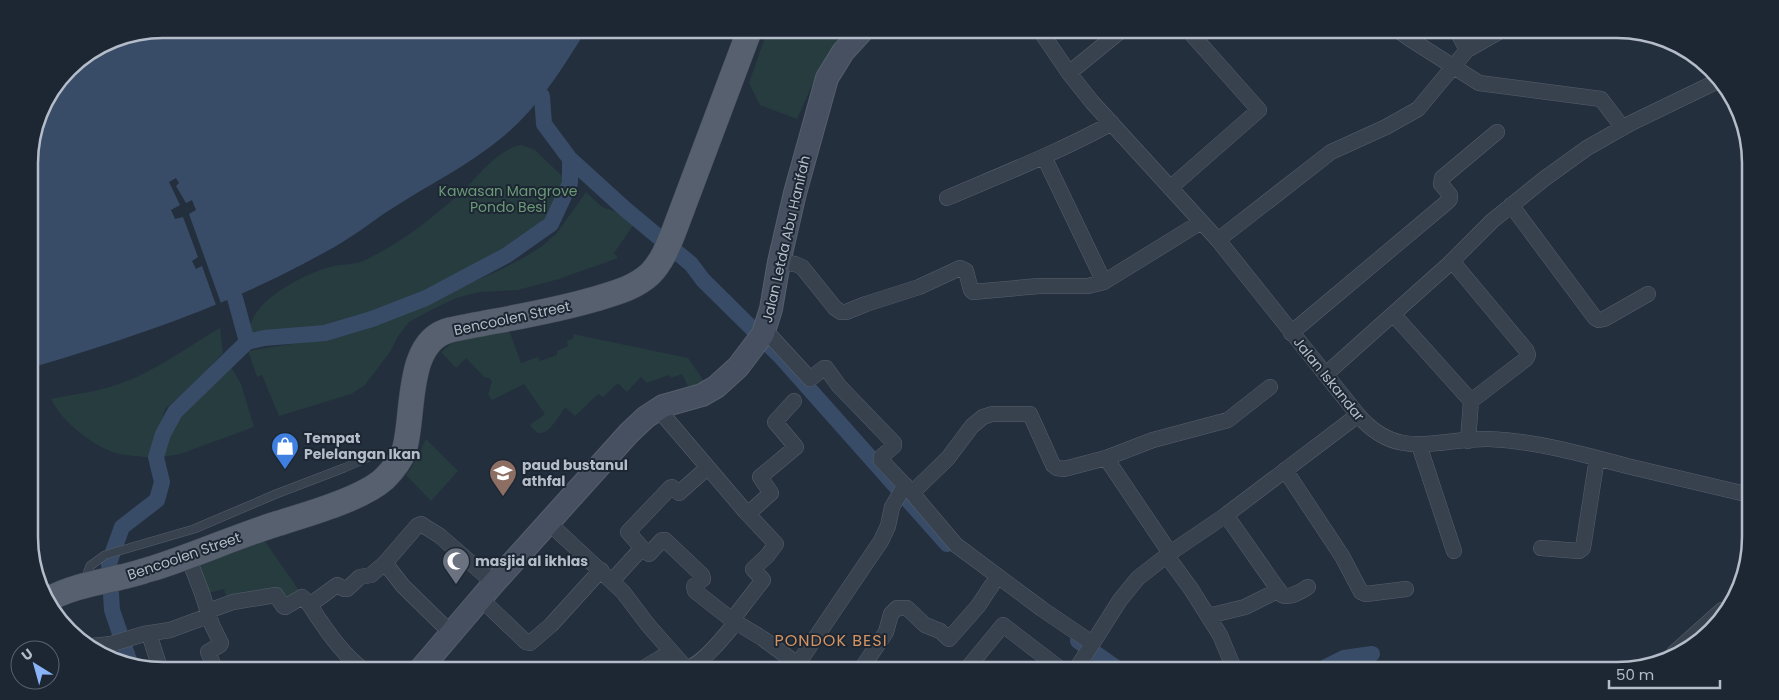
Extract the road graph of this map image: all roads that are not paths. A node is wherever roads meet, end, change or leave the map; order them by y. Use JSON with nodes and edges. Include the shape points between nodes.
{"nodes":[{"id":1,"x":747,"y":38,"type":"edge"},
{"id":2,"x":856,"y":38,"type":"edge"},
{"id":3,"x":1045,"y":38,"type":"edge"},
{"id":4,"x":1111,"y":38,"type":"edge"},
{"id":5,"x":1195,"y":38,"type":"edge"},
{"id":6,"x":1409,"y":38,"type":"edge"},
{"id":7,"x":1457,"y":38,"type":"edge"},
{"id":8,"x":1490,"y":38,"type":"edge"},
{"id":9,"x":1459,"y":58,"type":"junction"},
{"id":10,"x":1069,"y":73,"type":"junction"},
{"id":11,"x":1713,"y":84,"type":"edge"},
{"id":12,"x":1112,"y":123,"type":"junction"},
{"id":13,"x":1623,"y":128,"type":"junction"},
{"id":14,"x":1497,"y":132,"type":"dead end"},
{"id":15,"x":1044,"y":157,"type":"junction"},
{"id":16,"x":1170,"y":188,"type":"junction"},
{"id":17,"x":947,"y":198,"type":"dead end"},
{"id":18,"x":1511,"y":205,"type":"junction"},
{"id":19,"x":1201,"y":222,"type":"junction"},
{"id":20,"x":1218,"y":240,"type":"junction"},
{"id":21,"x":1452,"y":261,"type":"junction"},
{"id":22,"x":779,"y":262,"type":"junction"},
{"id":23,"x":1104,"y":282,"type":"junction"},
{"id":24,"x":1648,"y":294,"type":"dead end"},
{"id":25,"x":1393,"y":314,"type":"junction"},
{"id":26,"x":1291,"y":333,"type":"junction"},
{"id":27,"x":762,"y":336,"type":"junction"},
{"id":28,"x":1326,"y":374,"type":"junction"},
{"id":29,"x":1270,"y":386,"type":"dead end"},
{"id":30,"x":794,"y":401,"type":"dead end"},
{"id":31,"x":1471,"y":401,"type":"junction"},
{"id":32,"x":658,"y":409,"type":"junction"},
{"id":33,"x":1358,"y":415,"type":"junction"},
{"id":34,"x":1468,"y":440,"type":"junction"},
{"id":35,"x":1419,"y":444,"type":"junction"},
{"id":36,"x":369,"y":457,"type":"dead end"},
{"id":37,"x":1106,"y":458,"type":"junction"},
{"id":38,"x":1597,"y":458,"type":"junction"},
{"id":39,"x":707,"y":468,"type":"junction"},
{"id":40,"x":1286,"y":470,"type":"junction"},
{"id":41,"x":905,"y":490,"type":"junction"},
{"id":42,"x":1742,"y":493,"type":"edge"},
{"id":43,"x":748,"y":514,"type":"junction"},
{"id":44,"x":1226,"y":515,"type":"junction"},
{"id":45,"x":549,"y":522,"type":"junction"},
{"id":46,"x":642,"y":548,"type":"junction"},
{"id":47,"x":1541,"y":548,"type":"dead end"},
{"id":48,"x":1454,"y":550,"type":"dead end"},
{"id":49,"x":1168,"y":554,"type":"junction"},
{"id":50,"x":188,"y":557,"type":"junction"},
{"id":51,"x":385,"y":563,"type":"junction"},
{"id":52,"x":601,"y":570,"type":"junction"},
{"id":53,"x":103,"y":581,"type":"junction"},
{"id":54,"x":612,"y":581,"type":"junction"},
{"id":55,"x":992,"y":585,"type":"dead end"},
{"id":56,"x":1308,"y":587,"type":"dead end"},
{"id":57,"x":1406,"y":589,"type":"dead end"},
{"id":58,"x":1279,"y":590,"type":"junction"},
{"id":59,"x":488,"y":591,"type":"junction"},
{"id":60,"x":53,"y":597,"type":"edge"},
{"id":61,"x":311,"y":604,"type":"junction"},
{"id":62,"x":208,"y":613,"type":"junction"},
{"id":63,"x":1208,"y":616,"type":"junction"},
{"id":64,"x":734,"y":621,"type":"junction"},
{"id":65,"x":1709,"y":622,"type":"edge"},
{"id":66,"x":148,"y":634,"type":"junction"},
{"id":67,"x":452,"y":634,"type":"junction"},
{"id":68,"x":1689,"y":640,"type":"edge"},
{"id":69,"x":99,"y":645,"type":"edge"},
{"id":70,"x":1091,"y":645,"type":"junction"},
{"id":71,"x":670,"y":652,"type":"junction"},
{"id":72,"x":158,"y":662,"type":"edge"},
{"id":73,"x":212,"y":662,"type":"edge"},
{"id":74,"x":354,"y":662,"type":"edge"},
{"id":75,"x":427,"y":662,"type":"edge"},
{"id":76,"x":654,"y":662,"type":"edge"},
{"id":77,"x":680,"y":662,"type":"edge"},
{"id":78,"x":697,"y":662,"type":"edge"},
{"id":79,"x":791,"y":662,"type":"edge"},
{"id":80,"x":803,"y":662,"type":"edge"},
{"id":81,"x":866,"y":662,"type":"edge"},
{"id":82,"x":972,"y":662,"type":"edge"},
{"id":83,"x":1052,"y":662,"type":"edge"},
{"id":84,"x":1081,"y":662,"type":"edge"},
{"id":85,"x":1231,"y":662,"type":"edge"}],
"edges":[{"from":1,"to":50,"type":"main road","name":"Bencoolen Street","via":[[662,260],[648,276],[619,292],[555,310],[435,336],[420,362],[403,453],[383,479],[365,492]]},
{"from":2,"to":22,"type":"street","name":"Jalan Letda Abu Hanifah","via":[[827,78]]},
{"from":3,"to":10,"type":"street","name":"Jalan Iskandar"},
{"from":4,"to":10,"type":"street"},
{"from":5,"to":16,"type":"street","via":[[1258,110]]},
{"from":6,"to":9,"type":"street"},
{"from":7,"to":9,"type":"street"},
{"from":8,"to":9,"type":"street"},
{"from":9,"to":13,"type":"street","via":[[1479,83],[1601,99]]},
{"from":9,"to":20,"type":"street","via":[[1418,109],[1331,152]]},
{"from":10,"to":12,"type":"street","name":"Jalan Iskandar"},
{"from":11,"to":13,"type":"street"},
{"from":12,"to":15,"type":"street"},
{"from":12,"to":16,"type":"street","name":"Jalan Iskandar"},
{"from":13,"to":18,"type":"street","via":[[1587,148]]},
{"from":14,"to":26,"type":"street","via":[[1442,178],[1441,184],[1450,195],[1446,203]]},
{"from":15,"to":17,"type":"street"},
{"from":15,"to":23,"type":"street"},
{"from":16,"to":19,"type":"street","name":"Jalan Iskandar"},
{"from":18,"to":21,"type":"street"},
{"from":18,"to":24,"type":"street","via":[[1595,318],[1604,319]]},
{"from":19,"to":20,"type":"street","name":"Jalan Iskandar"},
{"from":19,"to":23,"type":"street"},
{"from":20,"to":26,"type":"street","name":"Jalan Iskandar"},
{"from":21,"to":25,"type":"street"},
{"from":21,"to":31,"type":"street","via":[[1528,355]]},
{"from":22,"to":23,"type":"street","via":[[802,267],[835,308],[843,312],[918,288],[960,268],[966,271],[973,292],[1039,286],[1088,286]]},
{"from":22,"to":27,"type":"street","name":"Jalan Letda Abu Hanifah","via":[[771,309]]},
{"from":25,"to":28,"type":"street"},
{"from":25,"to":31,"type":"street"},
{"from":26,"to":28,"type":"street","name":"Jalan Iskandar"},
{"from":27,"to":32,"type":"street","name":"Jalan Letda Abu Hanifah","via":[[738,367],[710,391]]},
{"from":27,"to":41,"type":"street","via":[[810,379],[826,368],[894,444],[881,459]]},
{"from":28,"to":33,"type":"street","name":"Jalan Iskandar"},
{"from":29,"to":37,"type":"street","via":[[1228,420],[1154,440]]},
{"from":30,"to":43,"type":"street","via":[[775,422],[796,447],[760,477],[771,493]]},
{"from":31,"to":34,"type":"street"},
{"from":32,"to":39,"type":"street"},
{"from":32,"to":45,"type":"street","name":"Jalan Letda Abu Hanifah","via":[[614,447]]},
{"from":33,"to":35,"type":"street","name":"Jalan Iskandar","via":[[1383,437]]},
{"from":33,"to":40,"type":"street"},
{"from":34,"to":35,"type":"street","name":"Jalan Iskandar"},
{"from":34,"to":38,"type":"street","name":"Jalan Iskandar","via":[[1526,442]]},
{"from":35,"to":48,"type":"street"},
{"from":36,"to":53,"type":"lane","via":[[194,529],[105,555],[90,566]]},
{"from":37,"to":41,"type":"street","via":[[1057,468],[1030,414],[992,414],[983,416],[948,458]]},
{"from":37,"to":49,"type":"street"},
{"from":38,"to":42,"type":"street","name":"Jalan Iskandar"},
{"from":38,"to":47,"type":"street","via":[[1583,548],[1579,551]]},
{"from":39,"to":43,"type":"street"},
{"from":39,"to":46,"type":"street","via":[[679,493],[671,487],[628,532]]},
{"from":40,"to":44,"type":"street"},
{"from":40,"to":57,"type":"street","via":[[1342,556],[1361,592]]},
{"from":41,"to":70,"type":"street","via":[[956,545]]},
{"from":41,"to":80,"type":"street","via":[[881,541]]},
{"from":43,"to":64,"type":"street","via":[[776,544],[752,569],[763,580]]},
{"from":44,"to":49,"type":"street"},
{"from":44,"to":58,"type":"street"},
{"from":45,"to":52,"type":"street"},
{"from":45,"to":59,"type":"street","name":"Jalan Letda Abu Hanifah"},
{"from":46,"to":54,"type":"street"},
{"from":46,"to":64,"type":"street","via":[[649,554],[665,540],[702,575],[703,579],[694,586],[695,591]]},
{"from":49,"to":63,"type":"street"},
{"from":49,"to":70,"type":"street","via":[[1138,578]]},
{"from":50,"to":53,"type":"main road","name":"Bencoolen Street"},
{"from":50,"to":62,"type":"street"},
{"from":51,"to":59,"type":"street","via":[[421,524],[440,536]]},
{"from":51,"to":61,"type":"street","via":[[371,575],[360,577],[347,589],[337,585]]},
{"from":51,"to":67,"type":"street","via":[[403,586]]},
{"from":52,"to":54,"type":"street"},
{"from":52,"to":59,"type":"street","via":[[551,625],[530,643]]},
{"from":53,"to":60,"type":"main road","name":"Bencoolen Street"},
{"from":54,"to":71,"type":"street"},
{"from":55,"to":81,"type":"street","via":[[949,639],[925,625],[907,608],[897,608]]},
{"from":56,"to":58,"type":"street","via":[[1287,597]]},
{"from":58,"to":63,"type":"street","via":[[1245,607]]},
{"from":59,"to":67,"type":"street","name":"Jalan Letda Abu Hanifah"},
{"from":61,"to":62,"type":"street","via":[[301,597],[284,607],[275,595],[232,602]]},
{"from":61,"to":74,"type":"street","via":[[339,646]]},
{"from":62,"to":66,"type":"street","via":[[170,630]]},
{"from":62,"to":73,"type":"street","via":[[221,643],[208,652]]},
{"from":63,"to":85,"type":"street"},
{"from":64,"to":78,"type":"street","via":[[713,648]]},
{"from":64,"to":79,"type":"street","via":[[762,638]]},
{"from":65,"to":68,"type":"street"},
{"from":66,"to":69,"type":"street"},
{"from":66,"to":72,"type":"street"},
{"from":67,"to":75,"type":"street","name":"Jalan Letda Abu Hanifah"},
{"from":70,"to":84,"type":"street"},
{"from":71,"to":76,"type":"street"},
{"from":71,"to":77,"type":"street"},
{"from":82,"to":83,"type":"street","via":[[1003,624]]}]}
